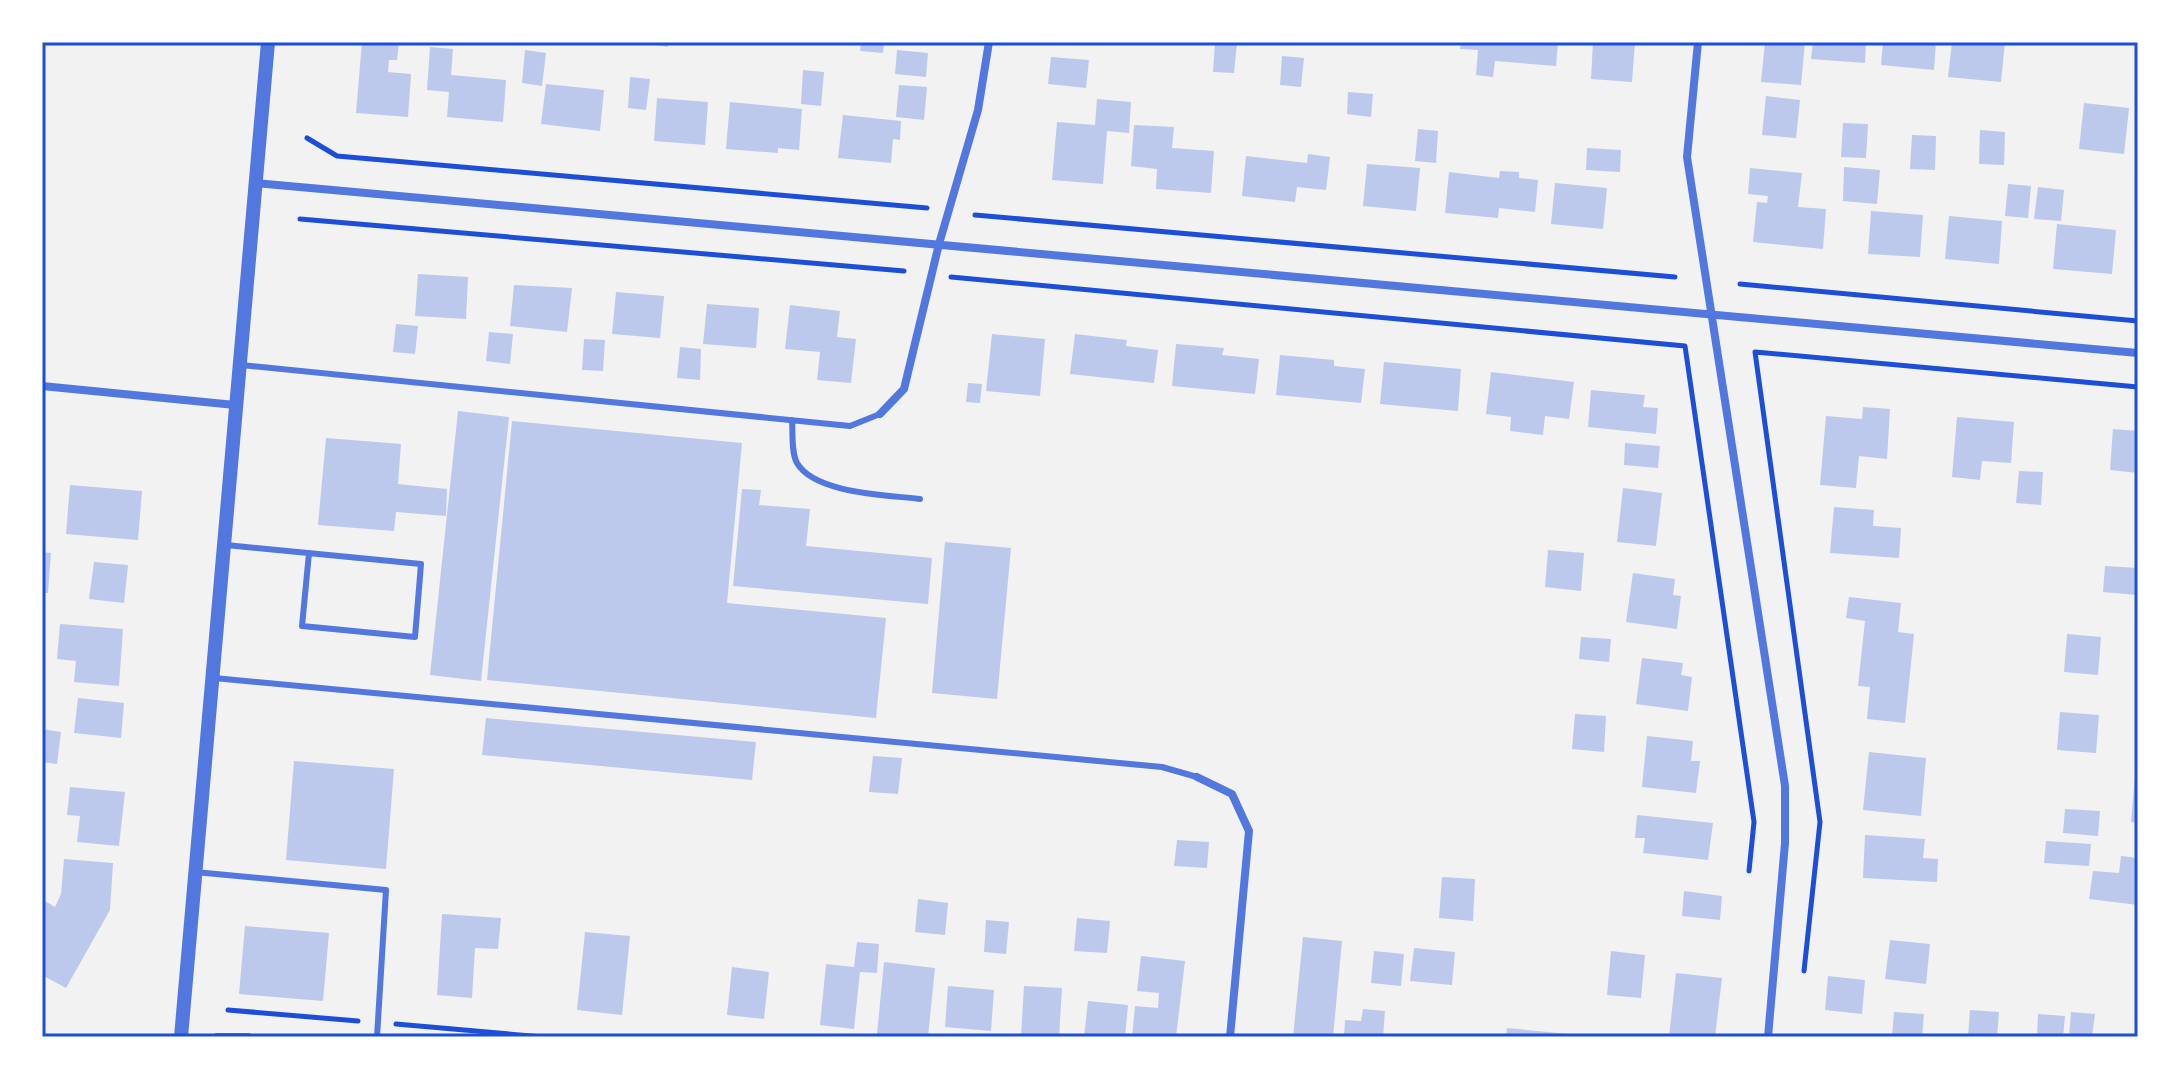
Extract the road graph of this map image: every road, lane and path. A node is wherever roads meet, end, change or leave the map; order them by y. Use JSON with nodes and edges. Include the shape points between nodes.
{"nodes":[{"id":1,"x":268,"y":42,"type":"edge"},
{"id":2,"x":989,"y":42,"type":"edge"},
{"id":3,"x":1698,"y":42,"type":"edge"},
{"id":4,"x":307,"y":138,"type":"dead end"},
{"id":5,"x":254,"y":183,"type":"junction"},
{"id":6,"x":928,"y":208,"type":"dead end"},
{"id":7,"x":975,"y":215,"type":"dead end"},
{"id":8,"x":300,"y":219,"type":"dead end"},
{"id":9,"x":939,"y":244,"type":"junction"},
{"id":10,"x":904,"y":271,"type":"dead end"},
{"id":11,"x":951,"y":277,"type":"dead end"},
{"id":12,"x":1675,"y":277,"type":"dead end"},
{"id":13,"x":1740,"y":284,"type":"dead end"},
{"id":14,"x":1713,"y":313,"type":"junction"},
{"id":15,"x":2138,"y":321,"type":"edge"},
{"id":16,"x":2138,"y":353,"type":"edge"},
{"id":17,"x":239,"y":365,"type":"junction"},
{"id":18,"x":42,"y":386,"type":"edge"},
{"id":19,"x":2138,"y":387,"type":"edge"},
{"id":20,"x":235,"y":405,"type":"junction"},
{"id":21,"x":880,"y":414,"type":"joint"},
{"id":22,"x":792,"y":420,"type":"junction"},
{"id":23,"x":920,"y":499,"type":"dead end"},
{"id":24,"x":222,"y":544,"type":"junction"},
{"id":25,"x":309,"y":553,"type":"junction"},
{"id":26,"x":210,"y":677,"type":"junction"},
{"id":27,"x":1197,"y":777,"type":"joint"},
{"id":28,"x":1749,"y":871,"type":"dead end"},
{"id":29,"x":195,"y":872,"type":"junction"},
{"id":30,"x":1804,"y":971,"type":"dead end"},
{"id":31,"x":181,"y":1037,"type":"edge"},
{"id":32,"x":217,"y":1037,"type":"edge"},
{"id":33,"x":248,"y":1037,"type":"edge"},
{"id":34,"x":377,"y":1037,"type":"edge"},
{"id":35,"x":1230,"y":1037,"type":"edge"},
{"id":36,"x":1768,"y":1037,"type":"edge"}],
"edges":[{"from":1,"to":5,"type":"street"},
{"from":2,"to":9,"type":"street","via":[[978,110]]},
{"from":3,"to":14,"type":"street","via":[[1687,157]]},
{"from":4,"to":6,"type":"path","via":[[337,156]]},
{"from":5,"to":9,"type":"street"},
{"from":5,"to":17,"type":"street"},
{"from":7,"to":12,"type":"path"},
{"from":8,"to":10,"type":"path"},
{"from":9,"to":14,"type":"street"},
{"from":9,"to":21,"type":"street","via":[[904,389]]},
{"from":11,"to":28,"type":"path","via":[[1685,346],[1754,822]]},
{"from":13,"to":15,"type":"path"},
{"from":14,"to":16,"type":"street"},
{"from":14,"to":36,"type":"street","via":[[1785,786]]},
{"from":17,"to":20,"type":"street"},
{"from":17,"to":22,"type":"lane"},
{"from":18,"to":20,"type":"street"},
{"from":19,"to":30,"type":"path","via":[[1755,352],[1820,822]]},
{"from":20,"to":24,"type":"street"},
{"from":21,"to":22,"type":"lane","via":[[850,426]]},
{"from":22,"to":23,"type":"lane","via":[[796,461],[809,474],[846,490]]},
{"from":24,"to":25,"type":"lane"},
{"from":24,"to":26,"type":"street"},
{"from":25,"to":25,"type":"lane","via":[[421,564],[415,637],[302,626]]},
{"from":26,"to":27,"type":"lane","via":[[1162,767]]},
{"from":26,"to":29,"type":"street"},
{"from":27,"to":35,"type":"street","via":[[1232,794],[1249,831]]},
{"from":29,"to":31,"type":"street"},
{"from":29,"to":34,"type":"lane","via":[[386,890]]},
{"from":32,"to":33,"type":"street"}]}
